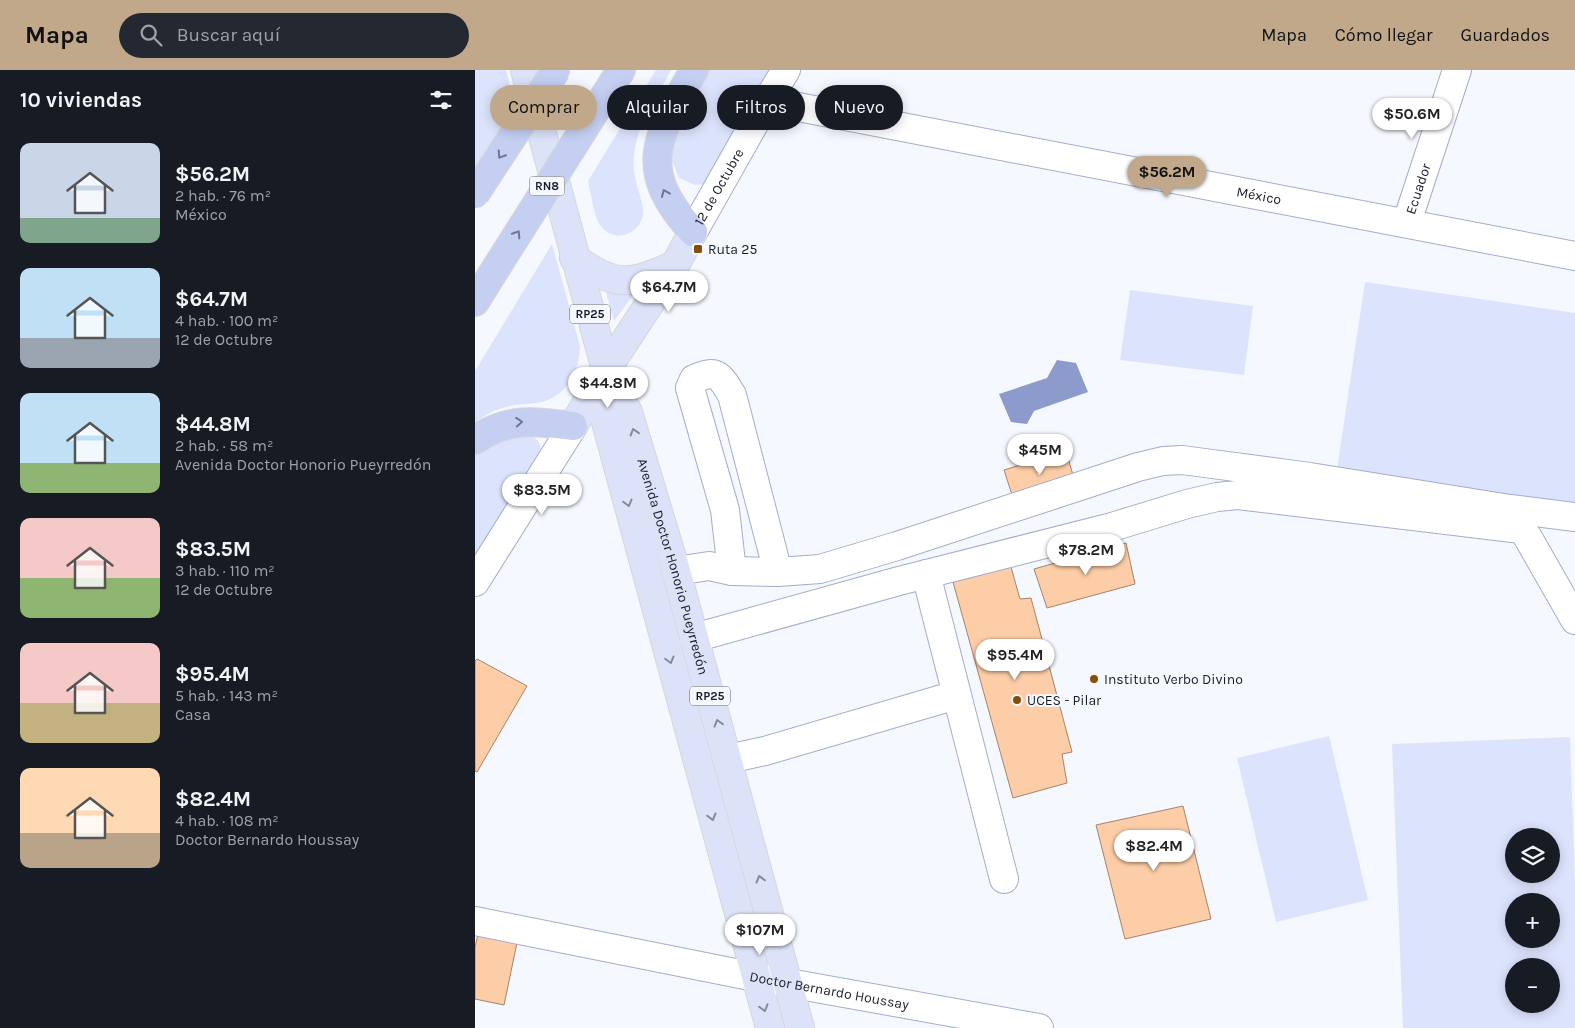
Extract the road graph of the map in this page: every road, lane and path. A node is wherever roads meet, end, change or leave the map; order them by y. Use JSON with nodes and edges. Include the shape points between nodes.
{"nodes":[{"id":1,"x":525,"y":70,"type":"edge"},
{"id":2,"x":556,"y":70,"type":"edge"},
{"id":3,"x":621,"y":70,"type":"edge"},
{"id":4,"x":694,"y":70,"type":"edge"},
{"id":5,"x":787,"y":70,"type":"edge"},
{"id":6,"x":1457,"y":70,"type":"edge"},
{"id":7,"x":777,"y":85,"type":"edge"},
{"id":8,"x":805,"y":108,"type":"edge"},
{"id":9,"x":751,"y":130,"type":"edge"},
{"id":10,"x":475,"y":194,"type":"edge"},
{"id":11,"x":1407,"y":222,"type":"junction"},
{"id":12,"x":693,"y":232,"type":"junction"},
{"id":13,"x":1575,"y":256,"type":"edge"},
{"id":14,"x":574,"y":258,"type":"junction"},
{"id":15,"x":675,"y":265,"type":"junction"},
{"id":16,"x":475,"y":302,"type":"edge"},
{"id":17,"x":606,"y":370,"type":"junction"},
{"id":18,"x":573,"y":426,"type":"junction"},
{"id":19,"x":475,"y":440,"type":"edge"},
{"id":20,"x":1575,"y":517,"type":"edge"},
{"id":21,"x":732,"y":570,"type":"junction"},
{"id":22,"x":676,"y":571,"type":"junction"},
{"id":23,"x":778,"y":572,"type":"junction"},
{"id":24,"x":926,"y":574,"type":"junction"},
{"id":25,"x":475,"y":582,"type":"edge"},
{"id":26,"x":1575,"y":620,"type":"edge"},
{"id":27,"x":694,"y":638,"type":"junction"},
{"id":28,"x":956,"y":695,"type":"junction"},
{"id":29,"x":728,"y":759,"type":"junction"},
{"id":30,"x":1004,"y":879,"type":"dead end"},
{"id":31,"x":475,"y":921,"type":"edge"},
{"id":32,"x":755,"y":977,"type":"junction"},
{"id":33,"x":788,"y":983,"type":"junction"},
{"id":34,"x":770,"y":1028,"type":"edge"},
{"id":35,"x":800,"y":1028,"type":"edge"},
{"id":36,"x":1039,"y":1028,"type":"edge"}],
"edges":[{"from":1,"to":14,"type":"main road","name":"Avenida Doctor Honorio Pueyrredón","number":"RP25"},
{"from":2,"to":10,"type":"highway","one_way":true,"bridge":true},
{"from":16,"to":3,"type":"highway","number":"RN8","one_way":true,"bridge":true},
{"from":12,"to":4,"type":"highway","one_way":true,"via":[[664,192],[657,152],[665,125]]},
{"from":5,"to":7,"type":"street","name":"12 de Octubre"},
{"from":6,"to":11,"type":"street","name":"Ecuador"},
{"from":8,"to":11,"type":"street","name":"México"},
{"from":9,"to":12,"type":"street","name":"12 de Octubre"},
{"from":11,"to":13,"type":"street","name":"México"},
{"from":12,"to":15,"type":"main road","name":"12 de Octubre"},
{"from":14,"to":15,"type":"main road","via":[[597,274],[620,280],[647,277]]},
{"from":14,"to":17,"type":"main road","name":"Avenida Doctor Honorio Pueyrredón","number":"RP25"},
{"from":15,"to":17,"type":"main road","name":"12 de Octubre"},
{"from":17,"to":18,"type":"main road","name":"12 de Octubre"},
{"from":22,"to":17,"type":"main road","name":"Avenida Doctor Honorio Pueyrredón","number":"RP25","one_way":true,"via":[[629,412]]},
{"from":17,"to":32,"type":"main road","name":"Avenida Doctor Honorio Pueyrredón","number":"RP25","one_way":true,"via":[[606,422]]},
{"from":19,"to":18,"type":"highway","one_way":true,"via":[[513,422]]},
{"from":18,"to":25,"type":"street","name":"12 de Octubre"},
{"from":20,"to":23,"type":"street","via":[[1310,477],[1182,460],[1163,461],[820,569]]},
{"from":21,"to":22,"type":"street","via":[[709,566]]},
{"from":21,"to":23,"type":"street"},
{"from":21,"to":23,"type":"street","via":[[725,510],[690,388],[694,379],[708,373],[715,373],[732,394]]},
{"from":22,"to":27,"type":"main road","name":"Avenida Doctor Honorio Pueyrredón","number":"RP25"},
{"from":24,"to":26,"type":"street","via":[[1113,527],[1187,504],[1238,494],[1521,529]]},
{"from":24,"to":27,"type":"street"},
{"from":24,"to":28,"type":"street"},
{"from":29,"to":27,"type":"main road","name":"Avenida Doctor Honorio Pueyrredón","number":"RP25","one_way":true},
{"from":28,"to":29,"type":"street"},
{"from":28,"to":30,"type":"street"},
{"from":33,"to":29,"type":"main road","name":"Avenida Doctor Honorio Pueyrredón","number":"RP25","one_way":true},
{"from":31,"to":32,"type":"street","name":"Doctor Bernardo Houssay"},
{"from":32,"to":33,"type":"street","name":"Doctor Bernardo Houssay"},
{"from":32,"to":34,"type":"main road","name":"Avenida Doctor Honorio Pueyrredón","number":"RP25","one_way":true},
{"from":33,"to":35,"type":"main road","name":"Avenida Doctor Honorio Pueyrredón","number":"RP25"},
{"from":33,"to":36,"type":"street","name":"Doctor Bernardo Houssay"}]}
